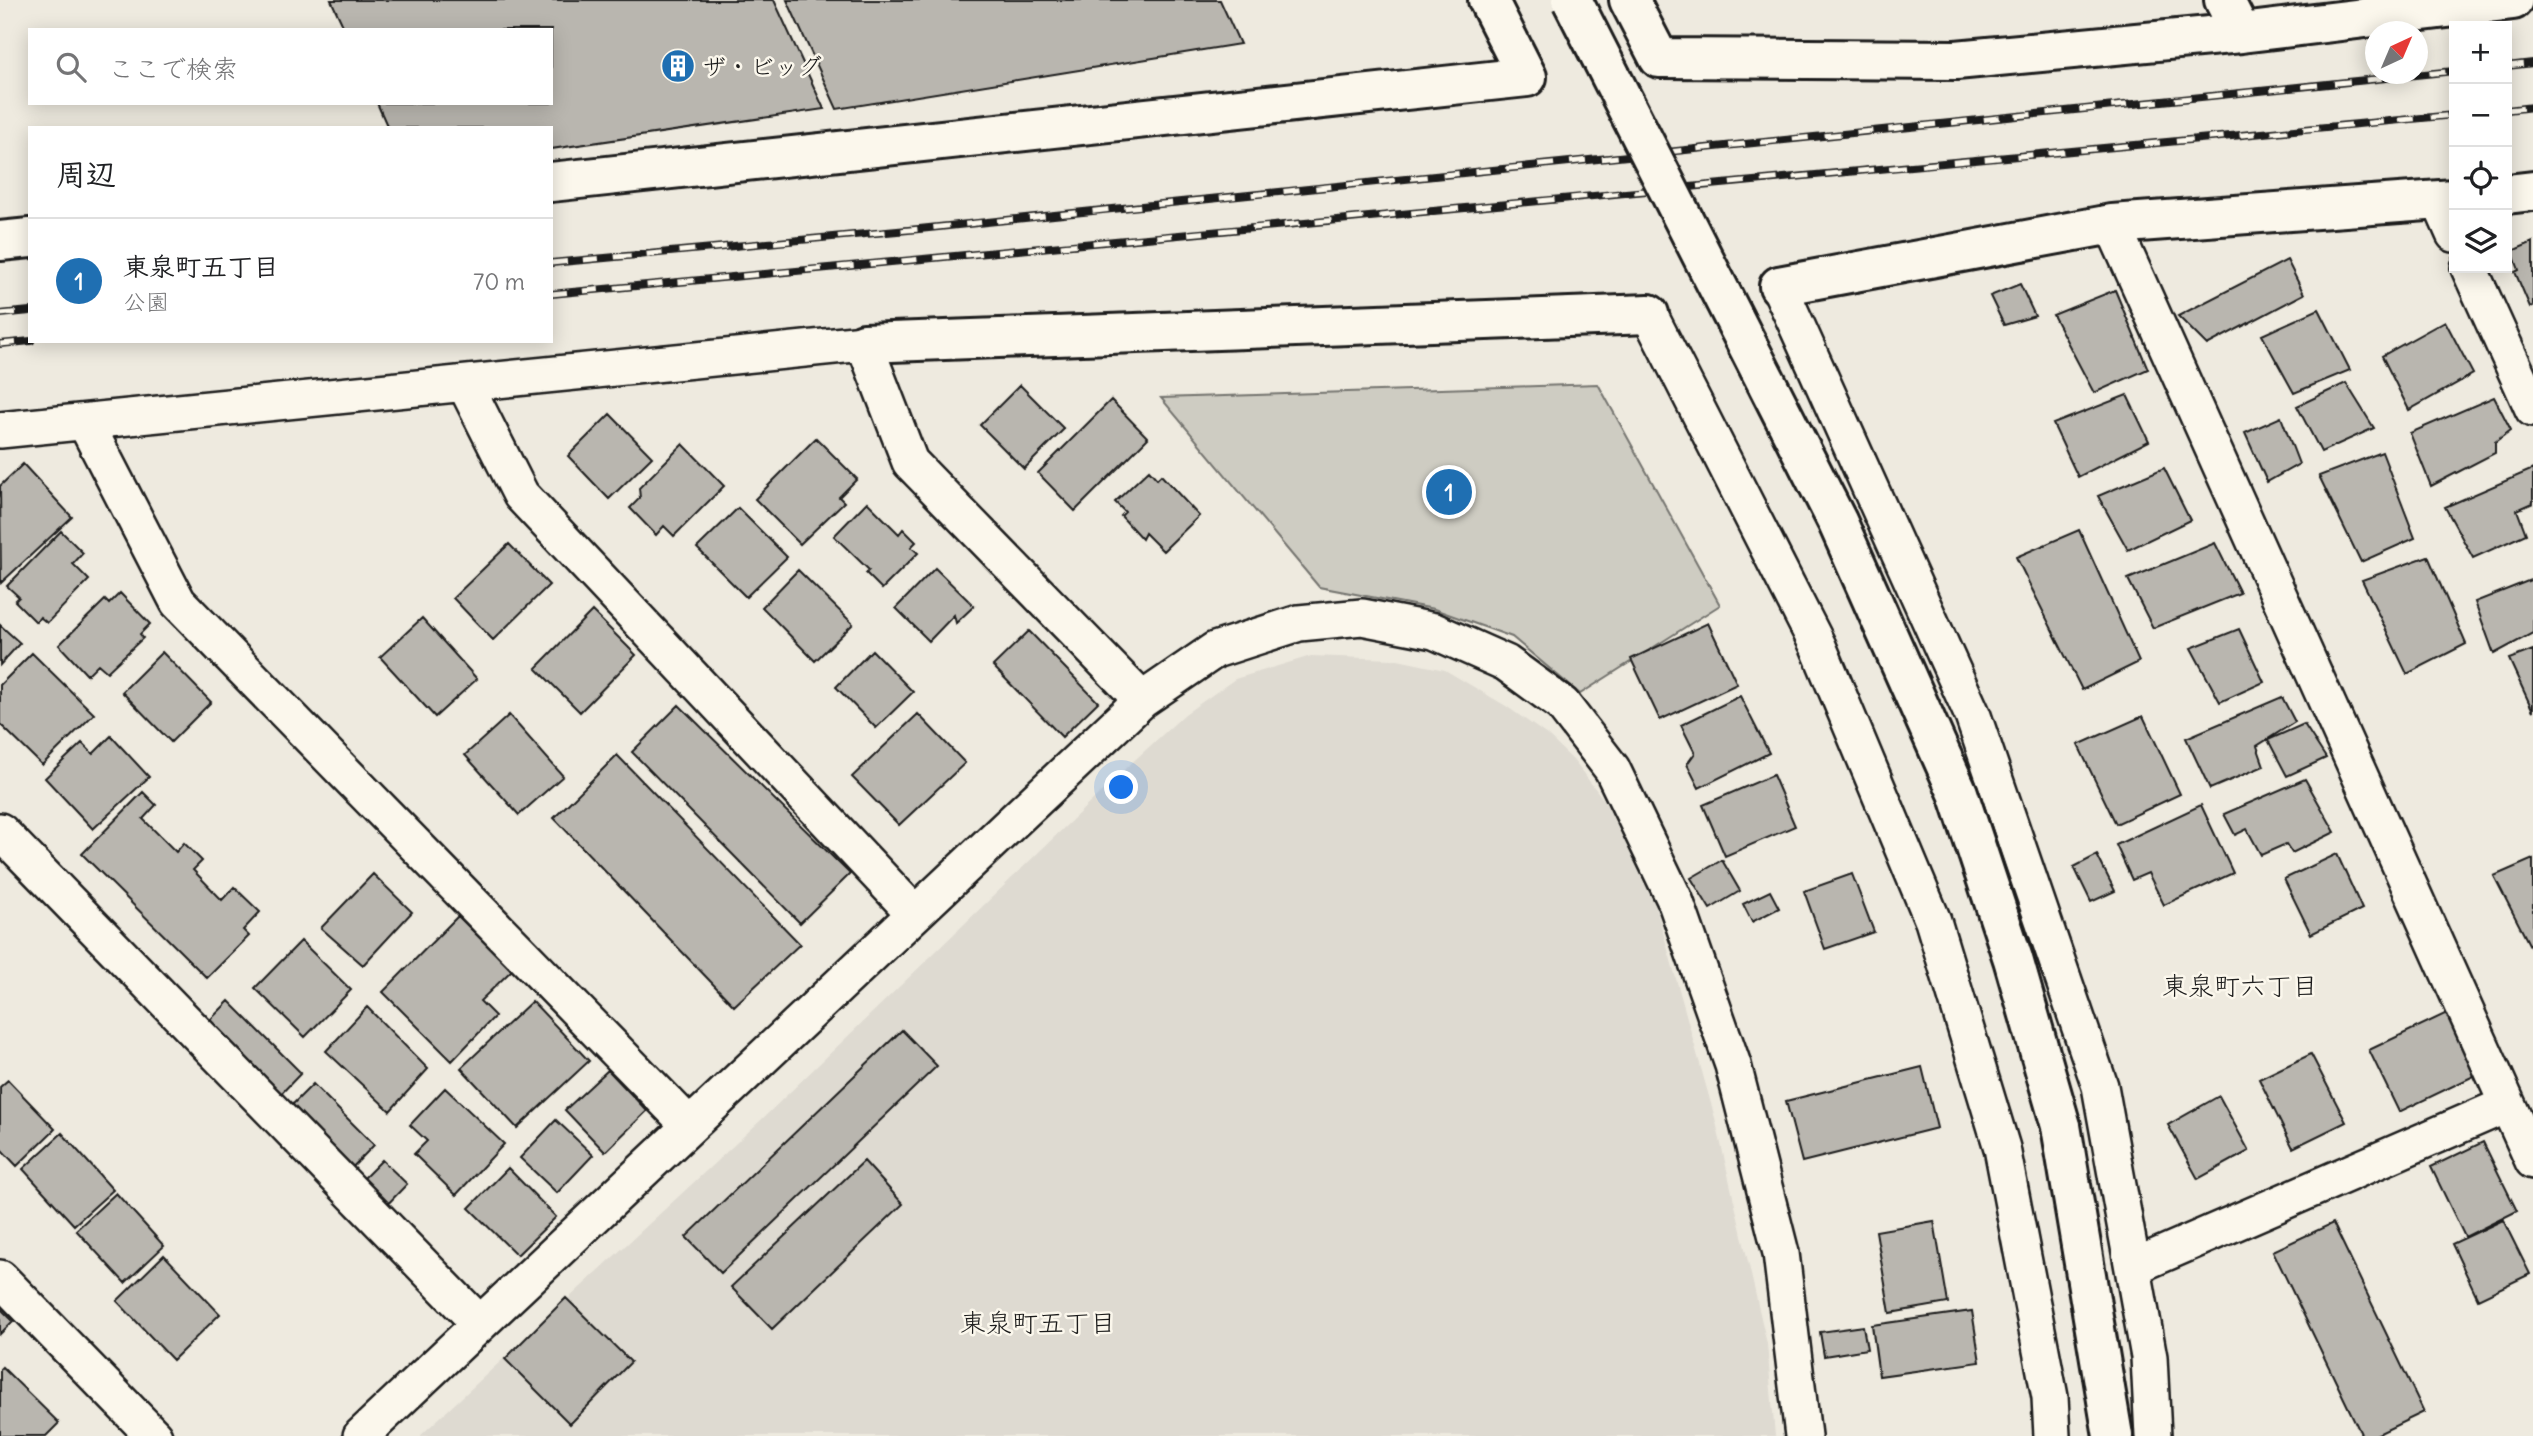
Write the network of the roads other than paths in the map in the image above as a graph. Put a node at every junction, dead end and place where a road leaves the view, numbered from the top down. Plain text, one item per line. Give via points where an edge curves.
1 (1488, 0) edge
2 (1572, 0) edge
3 (1629, 0) edge
4 (2513, 0) edge
5 (2232, 16) edge
6 (553, 182) edge
7 (2533, 191) edge
8 (2512, 193) edge
9 (2449, 211) edge
10 (2112, 223) junction
11 (28, 238) edge
12 (0, 241) edge
13 (2471, 273) edge
14 (1779, 286) joint
15 (1649, 314) joint
16 (864, 343) junction
17 (466, 384) junction
18 (2533, 410) edge
19 (85, 422) junction
20 (0, 430) edge
21 (1142, 699) junction
22 (0, 831) edge
23 (915, 914) junction
24 (2506, 1105) junction
25 (690, 1126) junction
26 (2533, 1161) edge
27 (2133, 1267) junction
28 (0, 1278) edge
29 (480, 1324) junction
30 (153, 1436) edge
31 (361, 1436) edge
32 (1803, 1436) edge
33 (2052, 1436) edge
34 (2113, 1436) edge
35 (2152, 1436) edge

1 - 6 street via 1527,77
2 - 34 street, bridge via 1837,521 1958,793 2061,1126
3 - 5 street via 1659,58 1956,60
4 - 5 street
7 - 8 street
9 - 10 street
10 - 14 street
10 - 24 street
11 - 12 street
13 - 18 street
14 - 27 street via 1973,716 2101,1086
15 - 16 street
15 - 33 street via 1818,646 1933,921 2001,1148 2050,1397
16 - 17 street
16 - 21 street via 910,462
17 - 19 street
17 - 23 street via 521,495
19 - 20 street
19 - 25 street via 178,602
21 - 23 street
21 - 32 street via 1215,650 1299,623 1362,617 1434,631 1506,663 1562,704 1612,769 1675,900 1733,1065 1781,1253
22 - 29 street
23 - 25 street
24 - 26 street
24 - 27 street
25 - 29 street
27 - 35 street via 2149,1357
28 - 30 street
29 - 31 street

